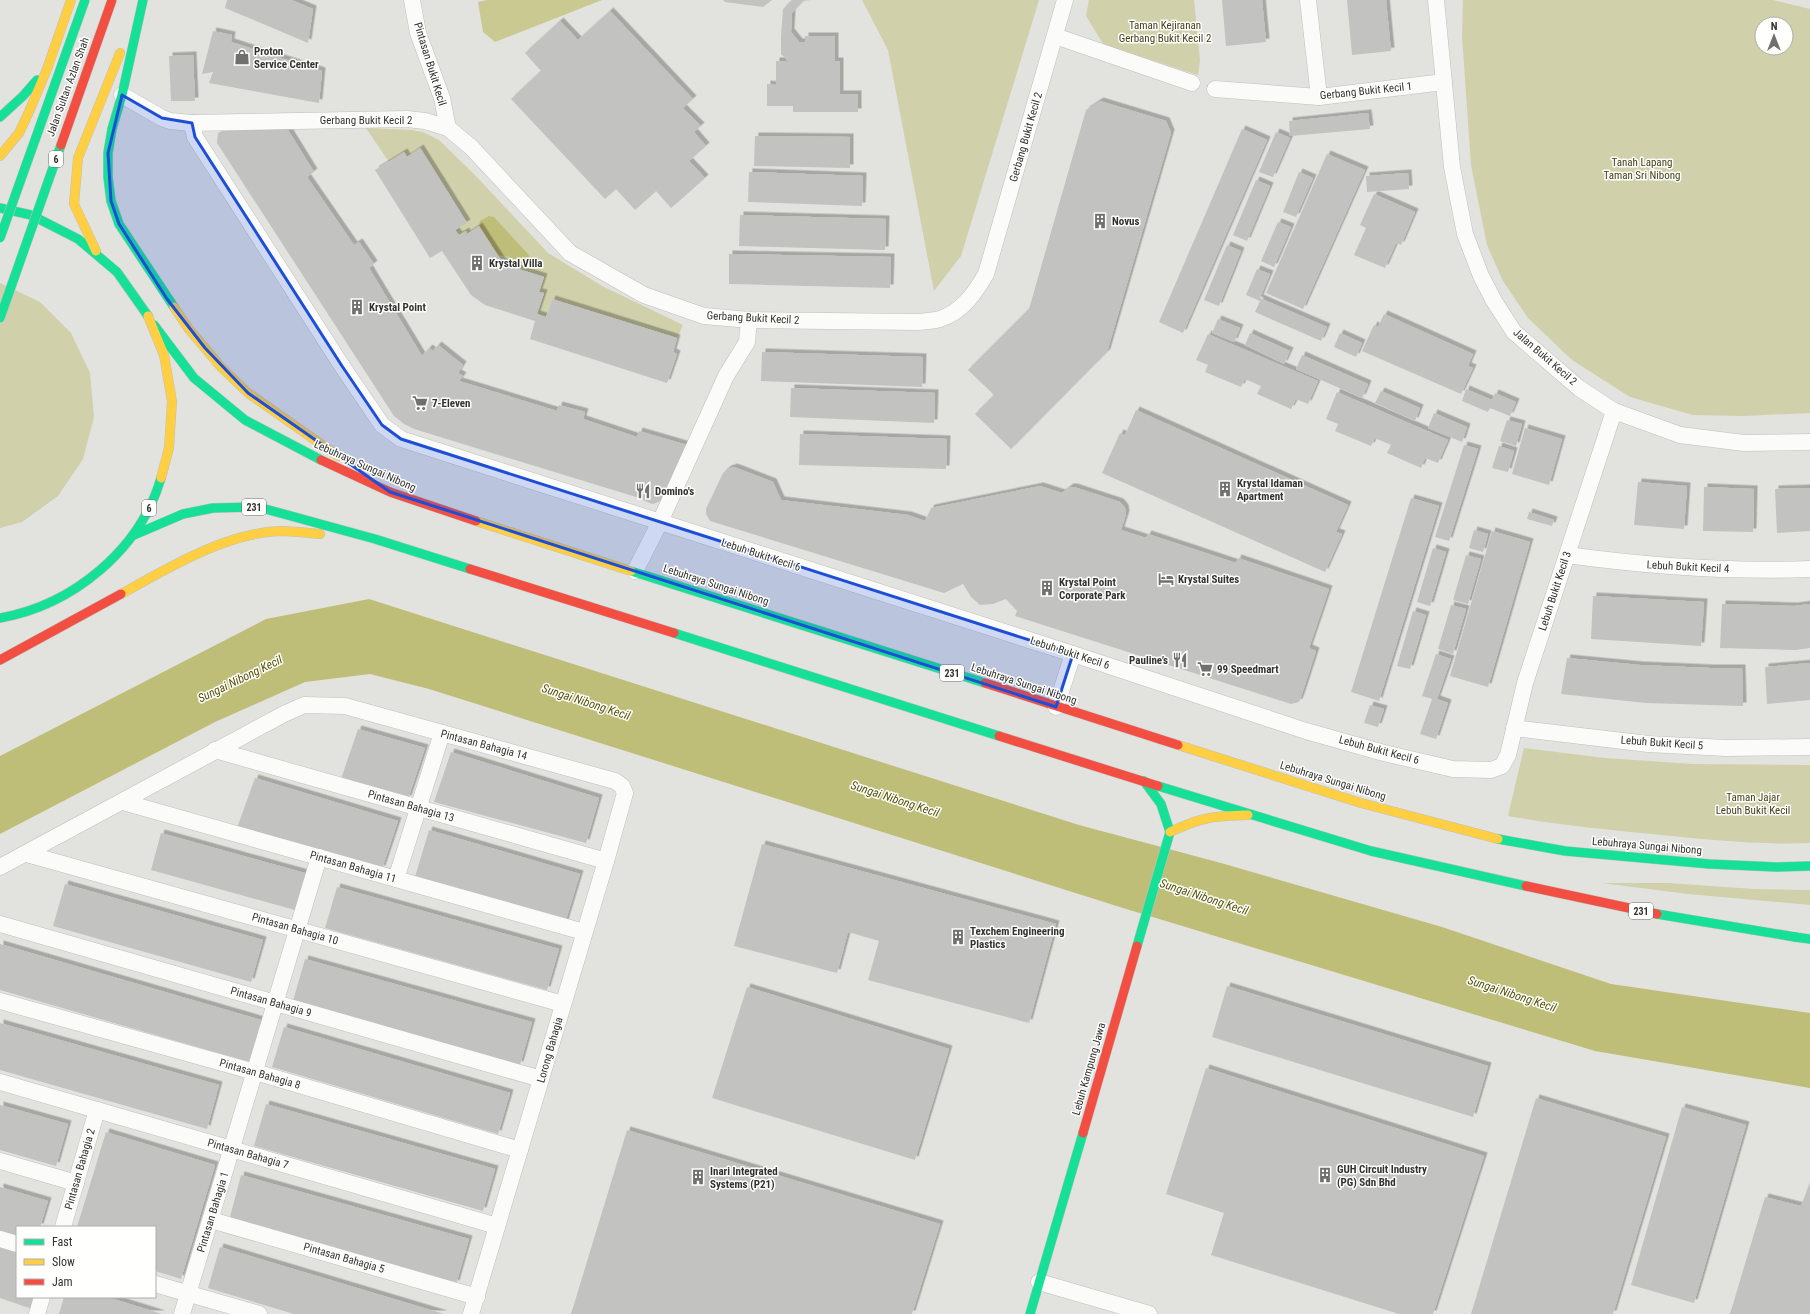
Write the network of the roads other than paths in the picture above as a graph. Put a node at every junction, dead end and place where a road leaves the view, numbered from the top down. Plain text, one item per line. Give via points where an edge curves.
1 (71, 0) edge
2 (85, 0) edge
3 (112, 0) edge
4 (142, 0) edge
5 (412, 0) edge
6 (1065, 0) edge
7 (1308, 0) edge
8 (1436, 0) edge
9 (1055, 36) junction
10 (47, 69) junction
11 (1444, 82) junction
12 (1192, 83) dead end
13 (1215, 89) dead end
14 (122, 95) junction
15 (1318, 97) junction
16 (0, 117) edge
17 (192, 122) junction
18 (448, 128) junction
19 (0, 156) edge
20 (0, 208) edge
21 (0, 238) edge
22 (96, 251) junction
23 (0, 318) edge
24 (749, 320) junction
25 (154, 325) junction
26 (1614, 411) junction
27 (1810, 442) edge
28 (390, 492) junction
29 (653, 519) junction
30 (134, 535) junction
31 (375, 539) junction
32 (1567, 556) junction
33 (1810, 569) edge
34 (635, 571) junction
35 (1, 619) edge
36 (1073, 654) junction
37 (0, 660) edge
38 (1056, 707) junction
39 (1514, 728) junction
40 (442, 733) junction
41 (1810, 747) edge
42 (215, 750) junction
43 (1497, 769) joint
44 (1144, 781) junction
45 (622, 786) joint
46 (123, 802) junction
47 (419, 808) junction
48 (1252, 815) junction
49 (1170, 832) junction
50 (27, 854) junction
51 (319, 857) junction
52 (606, 861) junction
53 (1810, 866) edge
54 (0, 867) edge
55 (396, 879) junction
56 (0, 924) edge
57 (298, 930) junction
58 (584, 932) junction
59 (1810, 936) edge
60 (1795, 937) junction
61 (1810, 939) edge
62 (0, 1001) edge
63 (275, 1003) junction
64 (563, 1004) junction
65 (255, 1072) junction
66 (541, 1079) junction
67 (0, 1082) edge
68 (97, 1110) junction
69 (232, 1150) junction
70 (520, 1150) junction
71 (0, 1161) edge
72 (76, 1183) junction
73 (211, 1220) junction
74 (62, 1226) edge
75 (497, 1226) junction
76 (0, 1239) edge
77 (16, 1244) edge
78 (1039, 1282) junction
79 (156, 1284) edge
80 (188, 1294) junction
81 (476, 1296) junction
82 (42, 1298) edge
83 (37, 1314) edge
84 (182, 1314) edge
85 (259, 1314) edge
86 (471, 1314) edge
87 (1030, 1314) edge
88 (1149, 1314) edge

1 - 10 main road
2 - 21 main road, Jalan Sultan Azlan Shah, bridge
3 - 23 main road, Jalan Sultan Azlan Shah / 6, bridge
4 - 14 main road
4 - 22 main road, 6 via 78,158 74,204
5 - 18 street, Pintasan Bukit Kecil via 418,33 442,98
6 - 9 street, Gerbang Bukit Kecil 2
7 - 15 street
8 - 11 street, Jalan Bukit Kecil 2
9 - 12 street
9 - 24 street, Gerbang Bukit Kecil 2 via 986,274 974,295 953,313 939,320
10 - 16 main road
10 - 19 main road via 19,133
11 - 15 street, Gerbang Bukit Kecil 1
11 - 26 street, Jalan Bukit Kecil 2 via 1452,167 1465,234 1481,276 1514,332 1579,388
13 - 15 street, Gerbang Bukit Kecil 1
14 - 17 street, Gerbang Bukit Kecil 2 via 162,118
14 - 28 main road via 108,153 111,200 119,224 167,299 205,348 248,393
17 - 18 street, Gerbang Bukit Kecil 2 via 407,119
17 - 29 street, Lebuh Bukit Kecil 6 via 195,137 382,425 401,439
18 - 24 street, Gerbang Bukit Kecil 2 via 471,147 570,253 644,295 704,316
20 - 22 main road, 6 via 56,226
22 - 25 main road, 6 via 129,285
24 - 29 street via 747,342 733,362 712,408
25 - 28 main road, Lebuhraya Sungai Nibong / 231 via 194,378 245,420 301,451
25 - 30 main road, 6 via 168,367 172,396 169,455 155,497
26 - 27 street, Jalan Bukit Kecil 2 via 1680,435 1744,443
26 - 32 street, Lebuh Bukit Kecil 3
28 - 34 main road, Lebuhraya Sungai Nibong / 231
29 - 34 street
29 - 36 street, Lebuh Bukit Kecil 6
30 - 31 main road, 231 via 183,514 213,508 258,507
30 - 35 main road, 6 via 97,574 53,602
31 - 37 main road via 280,531 250,535 223,543 168,568
31 - 44 main road, 231
32 - 33 street, Lebuh Bukit Kecil 4 via 1622,563 1714,569
32 - 39 street, Lebuh Bukit Kecil 3 via 1525,683
34 - 38 main road, Lebuhraya Sungai Nibong / 231
36 - 38 street
36 - 43 street, Lebuh Bukit Kecil 6 via 1306,731 1384,753 1453,769
38 - 53 main road, Lebuhraya Sungai Nibong / 231 via 1361,803 1494,838 1565,851 1776,867
39 - 41 street, Lebuh Bukit Kecil 5 via 1656,744 1726,748
39 - 43 street, Lebuh Bukit Kecil 3 via 1508,754 1502,766
40 - 42 street, Pintasan Bahagia 14 via 345,706 304,705
40 - 45 street, Pintasan Bahagia 14 via 615,781
40 - 47 street
42 - 46 street, Pintasan Bahagia 14
42 - 47 street, Pintasan Bahagia 13
44 - 48 main road, 231
44 - 49 main road, Lebuh Kampung Jawa via 1158,798 1167,815
45 - 52 street, Lorong Bahagia via 625,793
46 - 50 street, Pintasan Bahagia 14
46 - 51 street, Pintasan Bahagia 11
47 - 52 street, Pintasan Bahagia 13
47 - 55 street
48 - 49 main road via 1214,816 1193,821
48 - 60 main road, 231 via 1371,851 1452,870 1678,919
49 - 78 main road, Lebuh Kampung Jawa
50 - 54 street, Pintasan Bahagia 14
50 - 57 street, Pintasan Bahagia 10
51 - 55 street, Pintasan Bahagia 11
51 - 57 street, Pintasan Bahagia 1
52 - 58 street, Lorong Bahagia
55 - 58 street, Pintasan Bahagia 11
56 - 63 street, Pintasan Bahagia 9
57 - 63 street, Pintasan Bahagia 1
57 - 64 street, Pintasan Bahagia 10
58 - 64 street, Lorong Bahagia
59 - 60 main road
60 - 61 main road
62 - 65 street, Pintasan Bahagia 8
63 - 65 street, Pintasan Bahagia 1
63 - 66 street, Pintasan Bahagia 9
64 - 66 street, Lorong Bahagia
65 - 69 street, Pintasan Bahagia 1
65 - 70 street, Pintasan Bahagia 8
66 - 70 street, Lorong Bahagia
67 - 68 street, Pintasan Bahagia 7
68 - 69 street, Pintasan Bahagia 7
68 - 72 street, Pintasan Bahagia 2
69 - 73 street, Pintasan Bahagia 1
69 - 75 street, Pintasan Bahagia 7
70 - 75 street, Lorong Bahagia
71 - 72 street
72 - 74 street, Pintasan Bahagia 2
73 - 80 street, Pintasan Bahagia 1
73 - 81 street, Pintasan Bahagia 5
75 - 81 street, Lorong Bahagia
76 - 77 street
78 - 87 main road, Lebuh Kampung Jawa
78 - 88 street
79 - 80 street
80 - 84 street, Pintasan Bahagia 1
80 - 85 street
81 - 86 street, Lorong Bahagia
82 - 83 street

